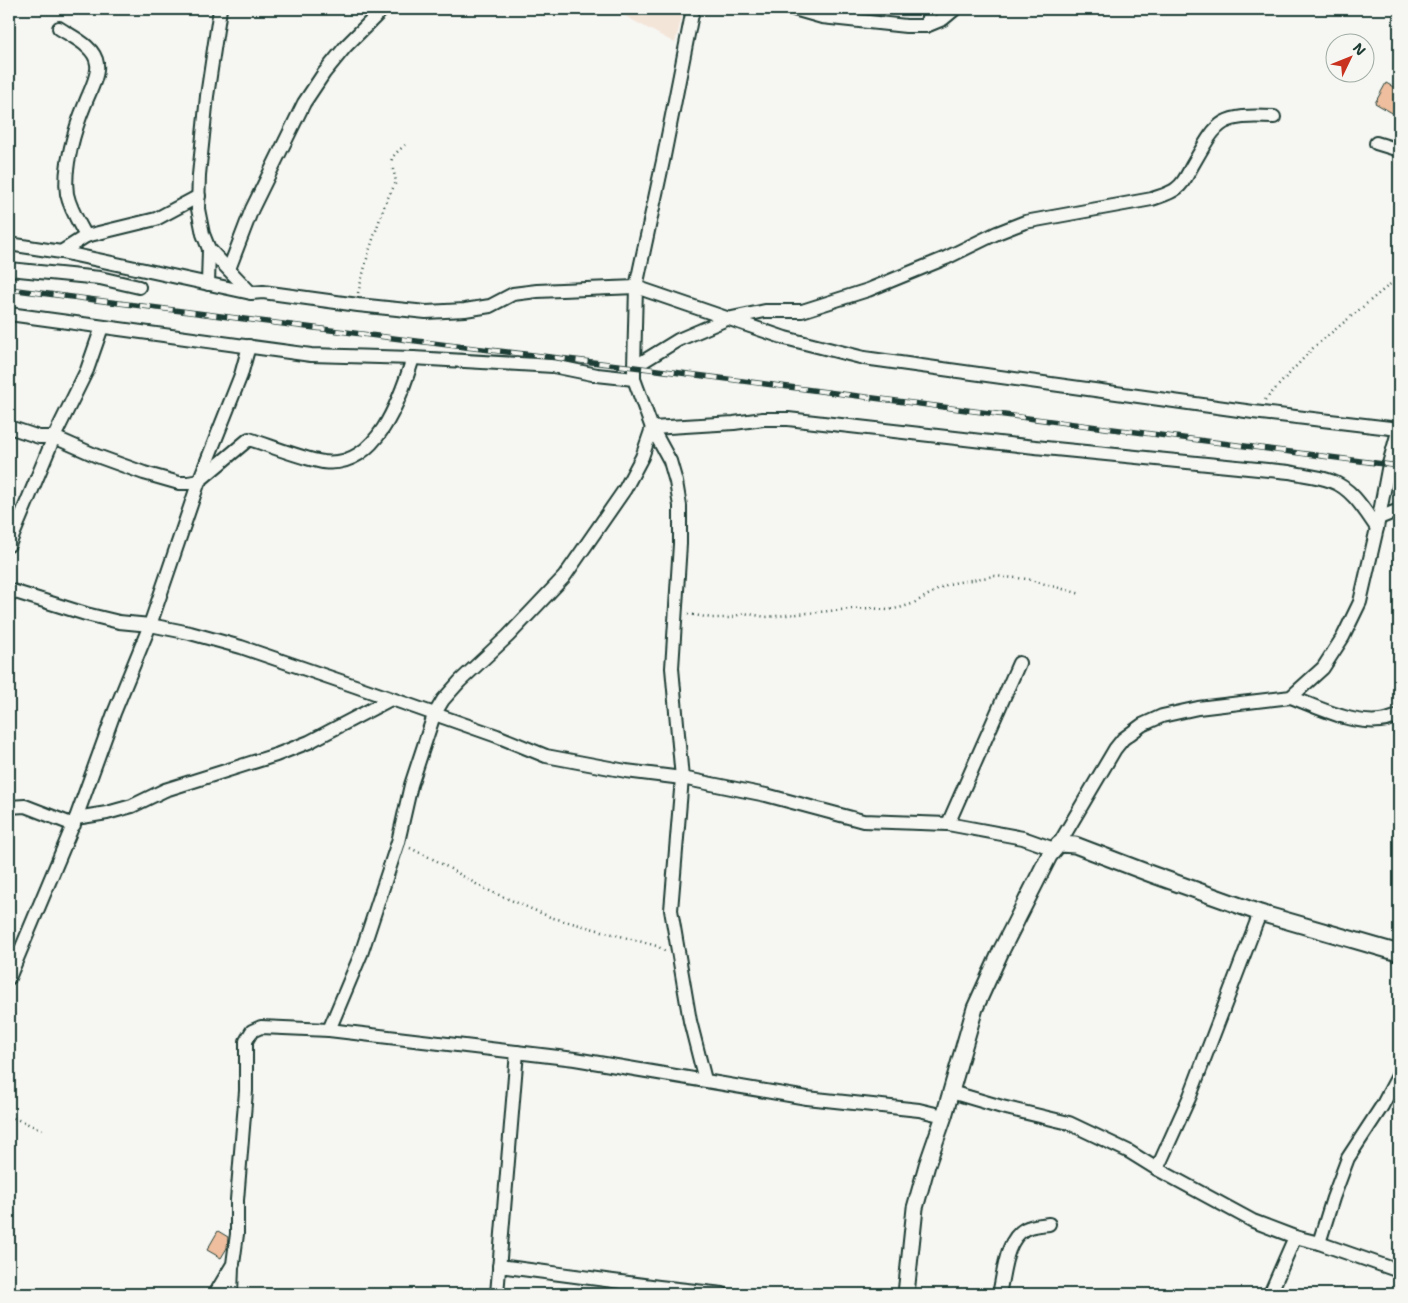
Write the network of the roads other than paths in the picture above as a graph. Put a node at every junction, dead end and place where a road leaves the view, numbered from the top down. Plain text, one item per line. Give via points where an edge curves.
1 (220, 9) edge
2 (383, 9) edge
3 (692, 9) edge
4 (794, 9) edge
5 (930, 9) edge
6 (955, 9) edge
7 (926, 26) junction
8 (59, 28) dead end
9 (1274, 117) dead end
10 (1376, 143) dead end
11 (1399, 150) edge
12 (199, 196) junction
13 (86, 236) junction
14 (9, 244) edge
15 (209, 249) junction
16 (61, 252) junction
17 (9, 269) edge
18 (228, 270) junction
19 (208, 284) junction
20 (139, 287) dead end
21 (636, 287) junction
22 (251, 292) junction
23 (9, 314) edge
24 (728, 319) junction
25 (102, 327) junction
26 (249, 346) junction
27 (413, 358) junction
28 (634, 373) junction
29 (9, 428) edge
30 (652, 428) junction
31 (1399, 428) edge
32 (54, 436) junction
33 (199, 481) junction
34 (1399, 510) edge
35 (1378, 523) junction
36 (9, 546) edge
37 (9, 590) edge
38 (150, 625) junction
39 (1020, 663) dead end
40 (1291, 697) junction
41 (391, 699) junction
42 (434, 715) junction
43 (1399, 715) edge
44 (682, 778) junction
45 (9, 807) edge
46 (75, 821) junction
47 (948, 824) junction
48 (1056, 846) junction
49 (1260, 913) junction
50 (1399, 953) edge
51 (9, 978) edge
52 (329, 1030) junction
53 (517, 1052) junction
54 (1399, 1074) edge
55 (705, 1080) junction
56 (951, 1092) junction
57 (944, 1116) junction
58 (1157, 1169) junction
59 (1049, 1224) dead end
60 (1295, 1237) junction
61 (1319, 1242) junction
62 (233, 1264) junction
63 (499, 1266) junction
64 (1399, 1271) edge
65 (214, 1294) edge
66 (231, 1294) edge
67 (496, 1294) edge
68 (723, 1294) edge
69 (906, 1294) edge
70 (999, 1294) edge
71 (1270, 1294) edge

1 - 12 street via 207,96
2 - 18 street via 352,39 304,103 252,209
3 - 21 street via 664,161
4 - 7 street via 822,17
5 - 7 street
6 - 7 street via 943,19
8 - 13 street via 85,45 98,64 68,168 67,194
9 - 24 street via 1245,116 1220,124 1183,182 1171,192 1152,199 1025,222 868,290 802,311 765,311
10 - 11 street
12 - 13 street via 156,219
12 - 15 street via 198,209
13 - 16 street
14 - 16 street
15 - 18 street
15 - 19 street
16 - 19 street
17 - 20 street via 100,278
18 - 22 street
19 - 22 street
21 - 22 street via 537,291 513,294 490,306 426,312
21 - 24 street
21 - 28 street
23 - 25 street
24 - 28 street via 678,340
24 - 31 street via 785,338 864,358 1254,412
25 - 26 street
25 - 32 street via 87,370
26 - 27 street via 311,356
26 - 33 street via 241,375
27 - 28 street via 554,366 597,375
27 - 33 street via 404,388 379,435 356,456 344,461 323,462 249,439
28 - 30 street
29 - 32 street via 39,436
30 - 35 street via 788,419 1289,472 1331,481 1343,487
30 - 42 street via 642,457 625,489 564,577 460,681
30 - 44 street via 670,461 680,506 672,668
31 - 35 street
32 - 33 street via 97,456 162,479 179,483
32 - 36 street
33 - 38 street
34 - 35 street
35 - 40 street via 1360,602 1343,638 1323,668
37 - 38 street via 86,614
38 - 41 street via 241,647
38 - 46 street
39 - 47 street
40 - 43 street via 1334,715 1376,723
40 - 48 street via 1198,708 1142,724 1115,750
41 - 42 street
41 - 46 street via 309,742 276,755 165,790 132,806
42 - 44 street via 546,756
42 - 52 street via 411,785 398,842 361,954
44 - 47 street via 863,821
44 - 55 street via 672,910 690,1021
45 - 46 street via 25,806
46 - 51 street
47 - 48 street
48 - 49 street via 1075,845
48 - 56 street via 975,1008
49 - 50 street
49 - 58 street via 1190,1096
52 - 53 street
52 - 62 street via 261,1027 252,1031 246,1041 246,1091
53 - 55 street via 575,1058
53 - 63 street
54 - 61 street via 1348,1158
55 - 57 street via 807,1098 919,1110
56 - 57 street
56 - 58 street via 1068,1123 1128,1151
57 - 69 street via 915,1208
58 - 60 street via 1253,1221
59 - 70 street via 1027,1228 1014,1239
60 - 61 street
60 - 71 street
61 - 64 street
62 - 65 street
62 - 66 street
63 - 67 street
63 - 68 street

